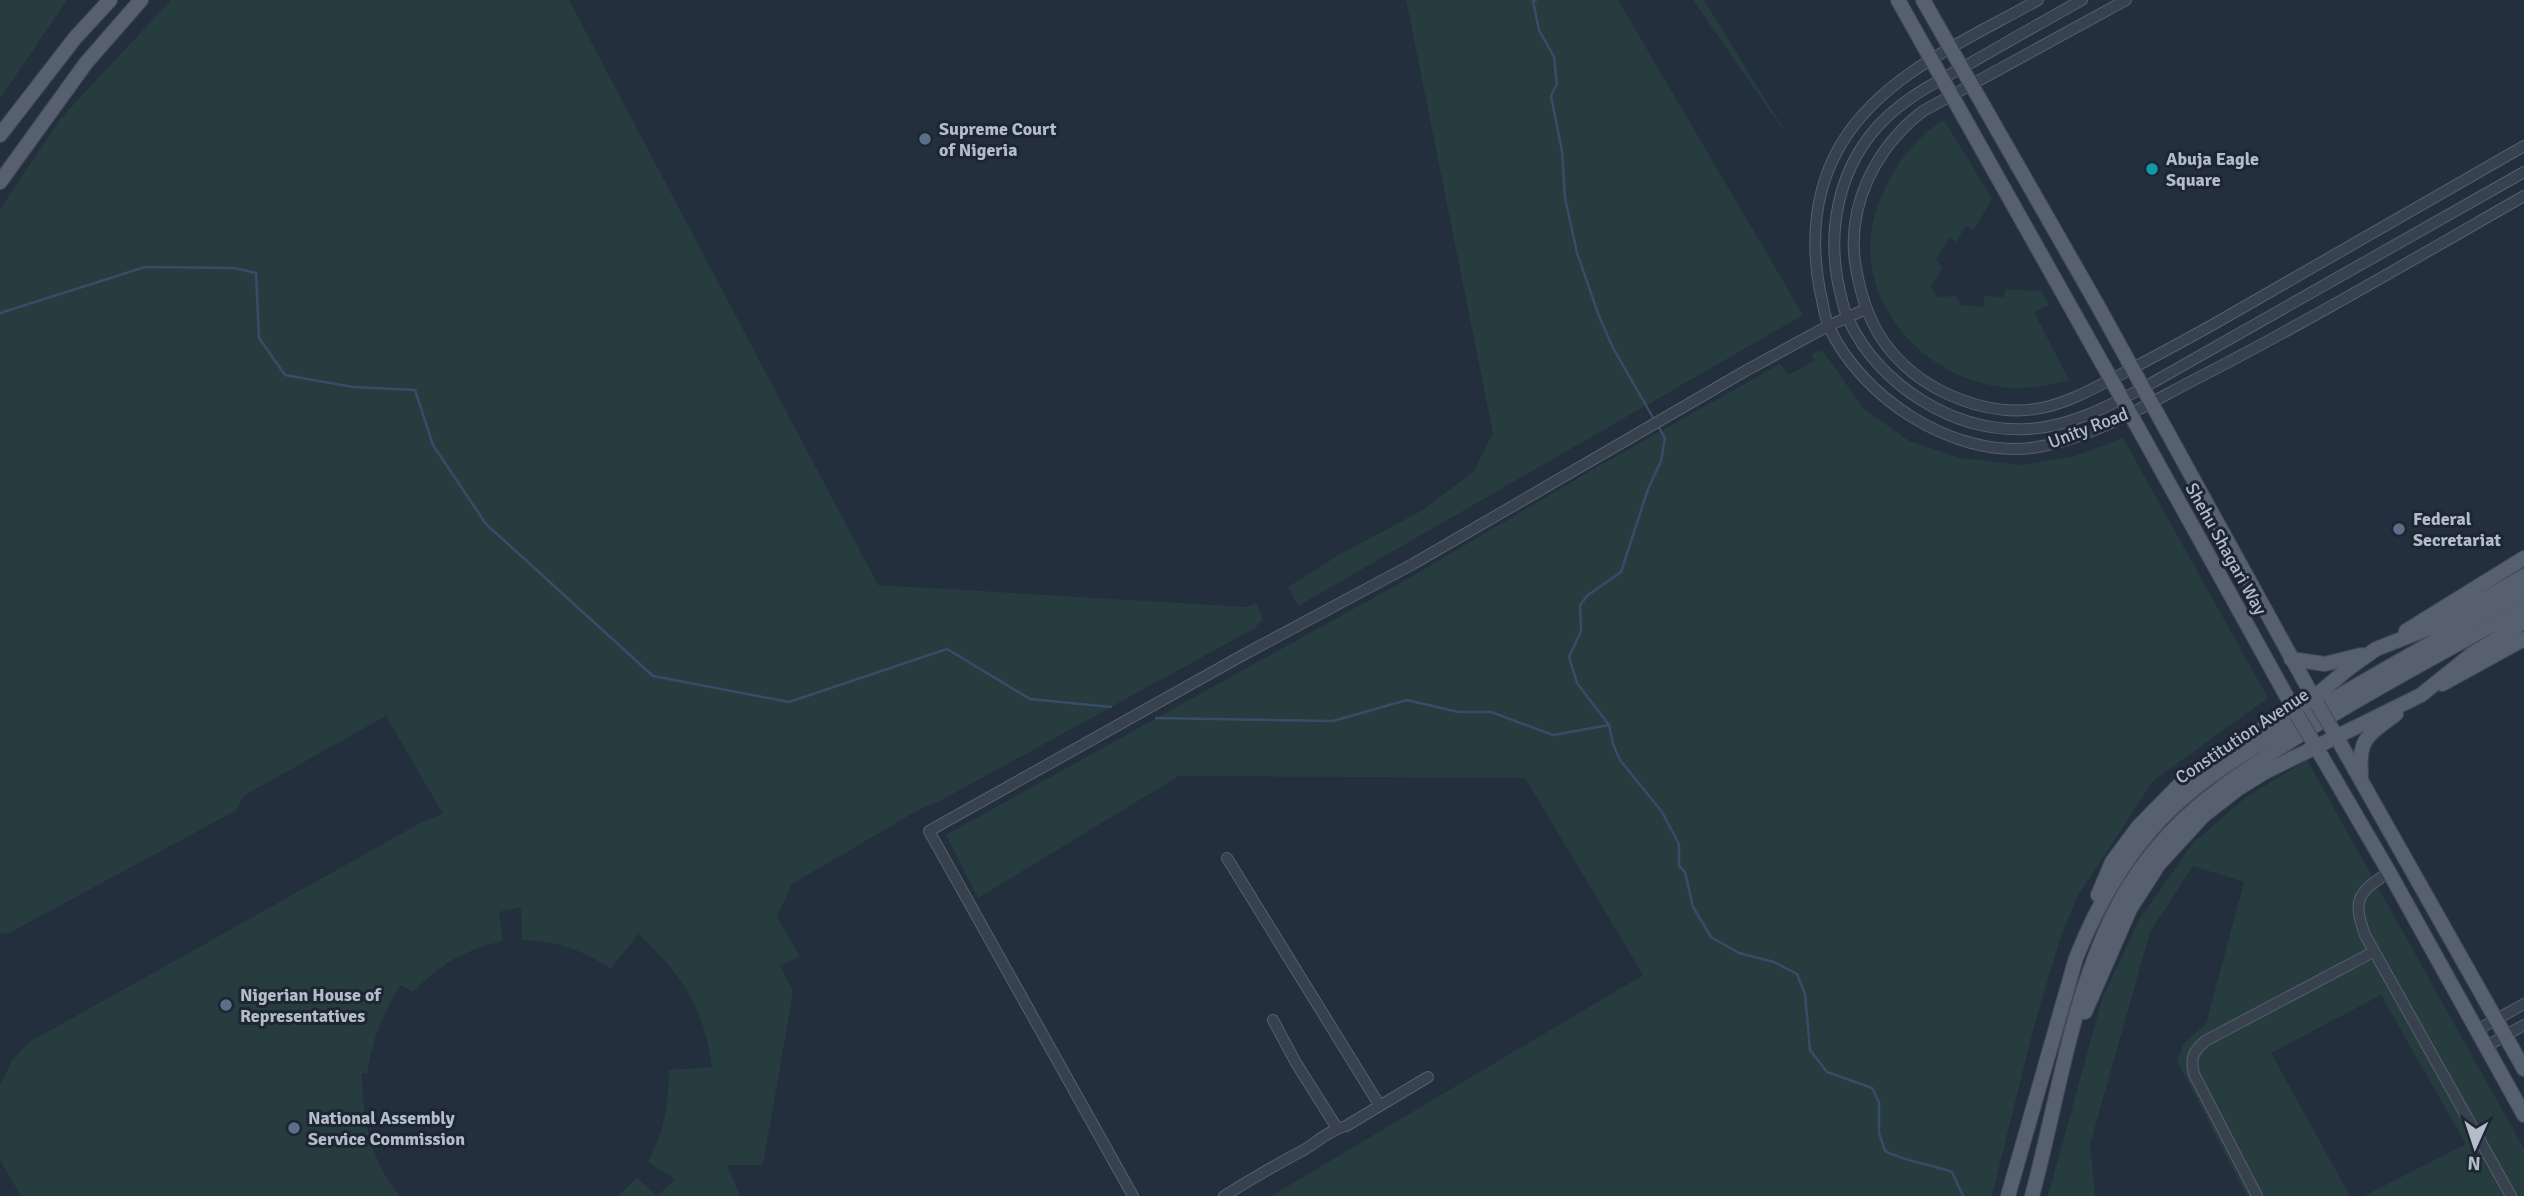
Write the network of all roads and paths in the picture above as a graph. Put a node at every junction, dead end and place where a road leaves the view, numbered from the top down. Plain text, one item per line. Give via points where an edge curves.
1 (110, 0) edge
2 (142, 0) edge
3 (1898, 0) edge
4 (1923, 0) edge
5 (2038, 0) edge
6 (2082, 0) edge
7 (2126, 0) edge
8 (1952, 49) junction
9 (1932, 60) junction
10 (1962, 67) junction
11 (1942, 78) junction
12 (1971, 84) junction
13 (1952, 94) junction
14 (1, 134) edge
15 (2524, 146) edge
16 (2524, 172) edge
17 (0, 182) edge
18 (2524, 196) edge
19 (1866, 309) junction
20 (1847, 318) junction
21 (1828, 326) junction
22 (2132, 369) junction
23 (2112, 379) junction
24 (2143, 388) junction
25 (2151, 402) junction
26 (2125, 406) junction
27 (2524, 558) edge
28 (2524, 576) edge
29 (2524, 591) edge
30 (2524, 607) edge
31 (2524, 622) edge
32 (2524, 639) edge
33 (2376, 649) junction
34 (2291, 659) junction
35 (2421, 695) junction
36 (2315, 701) junction
37 (2295, 712) junction
38 (2334, 732) junction
39 (2314, 743) junction
40 (2361, 780) junction
41 (1227, 858) dead end
42 (2389, 872) junction
43 (2090, 923) junction
44 (2373, 951) junction
45 (2524, 1004) edge
46 (2497, 1019) junction
47 (1273, 1020) dead end
48 (2524, 1025) edge
49 (2477, 1030) junction
50 (2073, 1034) junction
51 (2505, 1035) junction
52 (2486, 1047) junction
53 (2524, 1069) edge
54 (1428, 1077) dead end
55 (1380, 1106) junction
56 (2524, 1115) edge
57 (1337, 1128) junction
58 (1133, 1196) edge
59 (1224, 1196) edge
60 (2008, 1196) edge
61 (2032, 1196) edge
62 (2257, 1196) edge
63 (2511, 1196) edge

1 - 14 main road
2 - 17 main road via 94,54
3 - 9 main road, Shehu Shagari Way
4 - 8 main road, Shehu Shagari Way
5 - 8 street, Unity Road
6 - 10 street, Unity Road
7 - 12 street, Unity Road
8 - 9 street, Unity Road
8 - 10 main road, Shehu Shagari Way
9 - 11 main road, Shehu Shagari Way
9 - 21 street, Unity Road via 1871,104 1834,157 1819,200 1814,241
10 - 11 street, Unity Road
10 - 12 main road, Shehu Shagari Way
11 - 13 main road, Shehu Shagari Way
11 - 20 street, Unity Road via 1885,118 1857,155 1840,195 1833,244
12 - 13 street, Unity Road
12 - 22 main road, Shehu Shagari Way
13 - 19 street, Unity Road via 1923,111 1890,141 1862,194 1853,254
13 - 23 main road, Shehu Shagari Way
15 - 22 street, Unity Road
16 - 24 street, Unity Road
18 - 25 street, Unity Road via 2323,312
19 - 20 street
19 - 23 street, Unity Road via 1890,350 1907,367 1956,398 1985,407 2044,408
20 - 21 street
20 - 26 street, Unity Road via 1873,359 1895,381 1961,419 2029,429
21 - 26 street, Unity Road via 1859,372 1882,395 1932,430 1979,445 2029,448 2055,444
21 - 58 street via 1401,570 929,831
22 - 23 street, Unity Road
22 - 24 main road, Shehu Shagari Way
23 - 26 main road, Shehu Shagari Way
24 - 25 main road, Shehu Shagari Way
24 - 26 street, Unity Road
25 - 26 street, Unity Road
25 - 34 main road, Shehu Shagari Way
26 - 37 main road, Shehu Shagari Way
27 - 33 main road
28 - 33 main road, Constitution Avenue via 2445,622
29 - 43 main road, Constitution Avenue via 2339,695 2201,783 2139,844
30 - 50 main road, Constitution Avenue via 2267,755 2180,821 2122,896 2091,970
31 - 35 main road via 2472,654
32 - 35 main road
33 - 34 main road via 2325,664
33 - 36 main road, Constitution Avenue
34 - 36 main road, Shehu Shagari Way
35 - 38 main road
35 - 40 main road via 2362,745
36 - 37 main road, Constitution Avenue
36 - 38 main road, Shehu Shagari Way, bridge
37 - 39 main road, Shehu Shagari Way, bridge
37 - 43 main road, Constitution Avenue via 2210,761 2138,827 2112,862
38 - 39 main road
38 - 40 main road, Shehu Shagari Way
39 - 42 main road, Shehu Shagari Way
39 - 50 main road via 2239,788 2203,816 2159,864 2130,909
40 - 46 main road, Shehu Shagari Way
41 - 55 street
42 - 44 street via 2360,895 2357,904
42 - 49 main road, Shehu Shagari Way
43 - 60 main road, Constitution Avenue
44 - 62 street via 2205,1041 2193,1052 2194,1074
44 - 63 street
45 - 46 street
46 - 49 street
46 - 51 main road, Shehu Shagari Way
47 - 57 street
48 - 51 street
49 - 52 main road, Shehu Shagari Way
50 - 61 main road, Constitution Avenue
51 - 52 street
51 - 53 main road, Shehu Shagari Way
52 - 56 main road, Shehu Shagari Way
54 - 55 street
55 - 57 street
57 - 59 street

